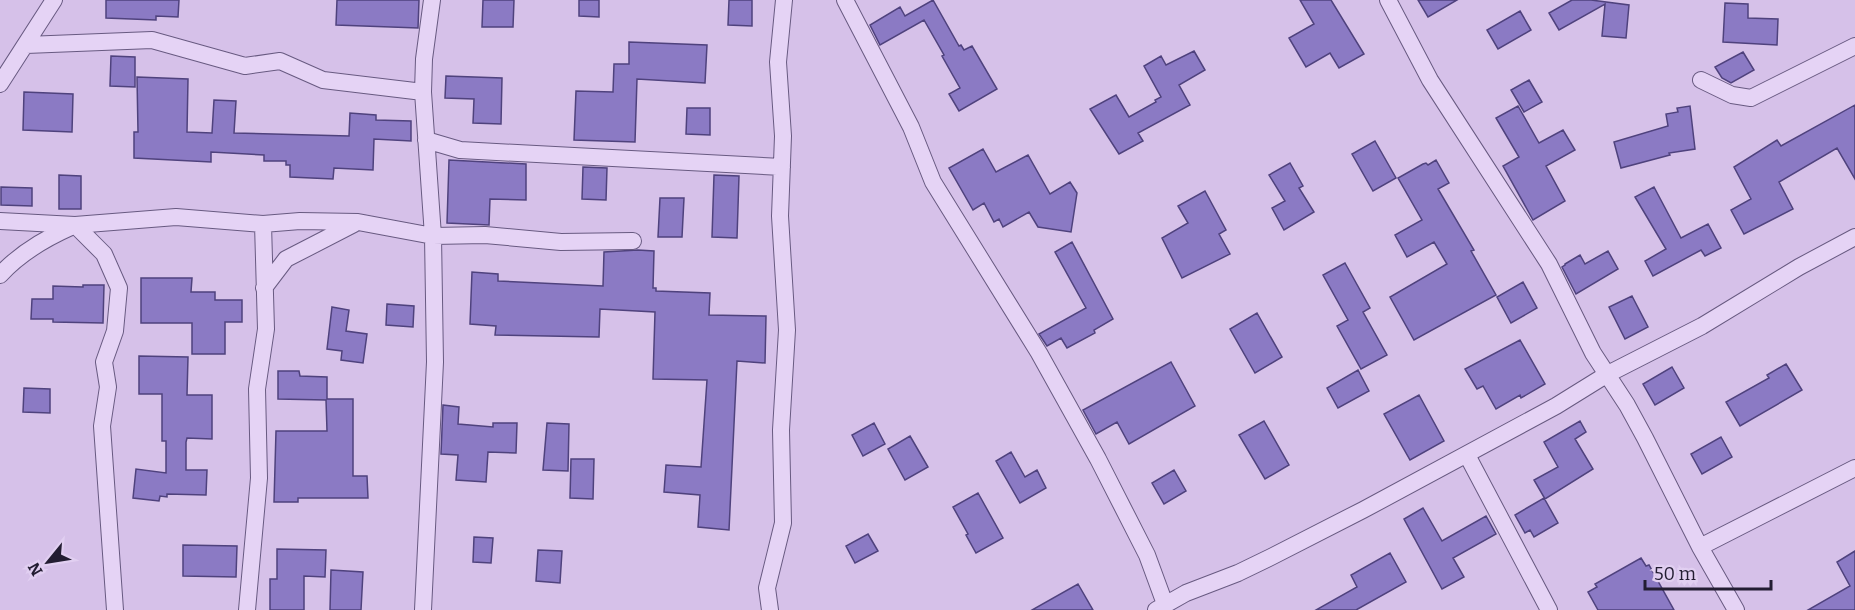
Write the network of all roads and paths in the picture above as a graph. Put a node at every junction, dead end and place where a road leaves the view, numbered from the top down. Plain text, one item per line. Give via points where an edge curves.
1 (54, 0) edge
2 (432, 0) edge
3 (784, 0) edge
4 (845, 0) edge
5 (1388, 0) edge
6 (26, 45) junction
7 (1855, 46) edge
8 (1701, 80) dead end
9 (0, 84) edge
10 (423, 92) junction
11 (426, 140) junction
12 (782, 167) junction
13 (0, 221) edge
14 (358, 222) junction
15 (263, 224) junction
16 (75, 225) junction
17 (433, 236) junction
18 (1855, 237) edge
19 (633, 241) dead end
20 (0, 275) edge
21 (264, 288) junction
22 (1606, 375) junction
23 (1467, 455) junction
24 (1855, 468) edge
25 (1700, 547) junction
26 (1161, 607) edge
27 (115, 610) edge
28 (247, 610) edge
29 (423, 610) edge
30 (770, 610) edge
31 (1549, 610) edge
32 (1736, 610) edge

1 - 6 street
2 - 10 street
3 - 12 street via 778,62
4 - 26 street via 911,127 933,182 1098,459 1147,555
5 - 22 street via 1430,80 1549,264
6 - 9 street
6 - 10 street via 152,40 245,66 280,61 323,80
7 - 8 street via 1751,98 1732,95
10 - 11 street
11 - 12 street via 472,151
11 - 17 street
12 - 30 street via 780,216 787,330 781,430 783,523 767,588
13 - 16 street
14 - 15 street via 300,220
14 - 17 street
14 - 21 street via 286,260
15 - 16 street via 176,217
15 - 21 street
16 - 20 street via 43,239
16 - 27 street via 104,254 118,288 115,331 104,362 108,387 102,426
17 - 19 street
17 - 29 street via 435,362
18 - 22 street via 1702,326
21 - 28 street via 266,328 257,389 259,478
22 - 23 street
22 - 25 street via 1627,405
23 - 26 street via 1271,557
23 - 31 street
24 - 25 street
25 - 32 street

